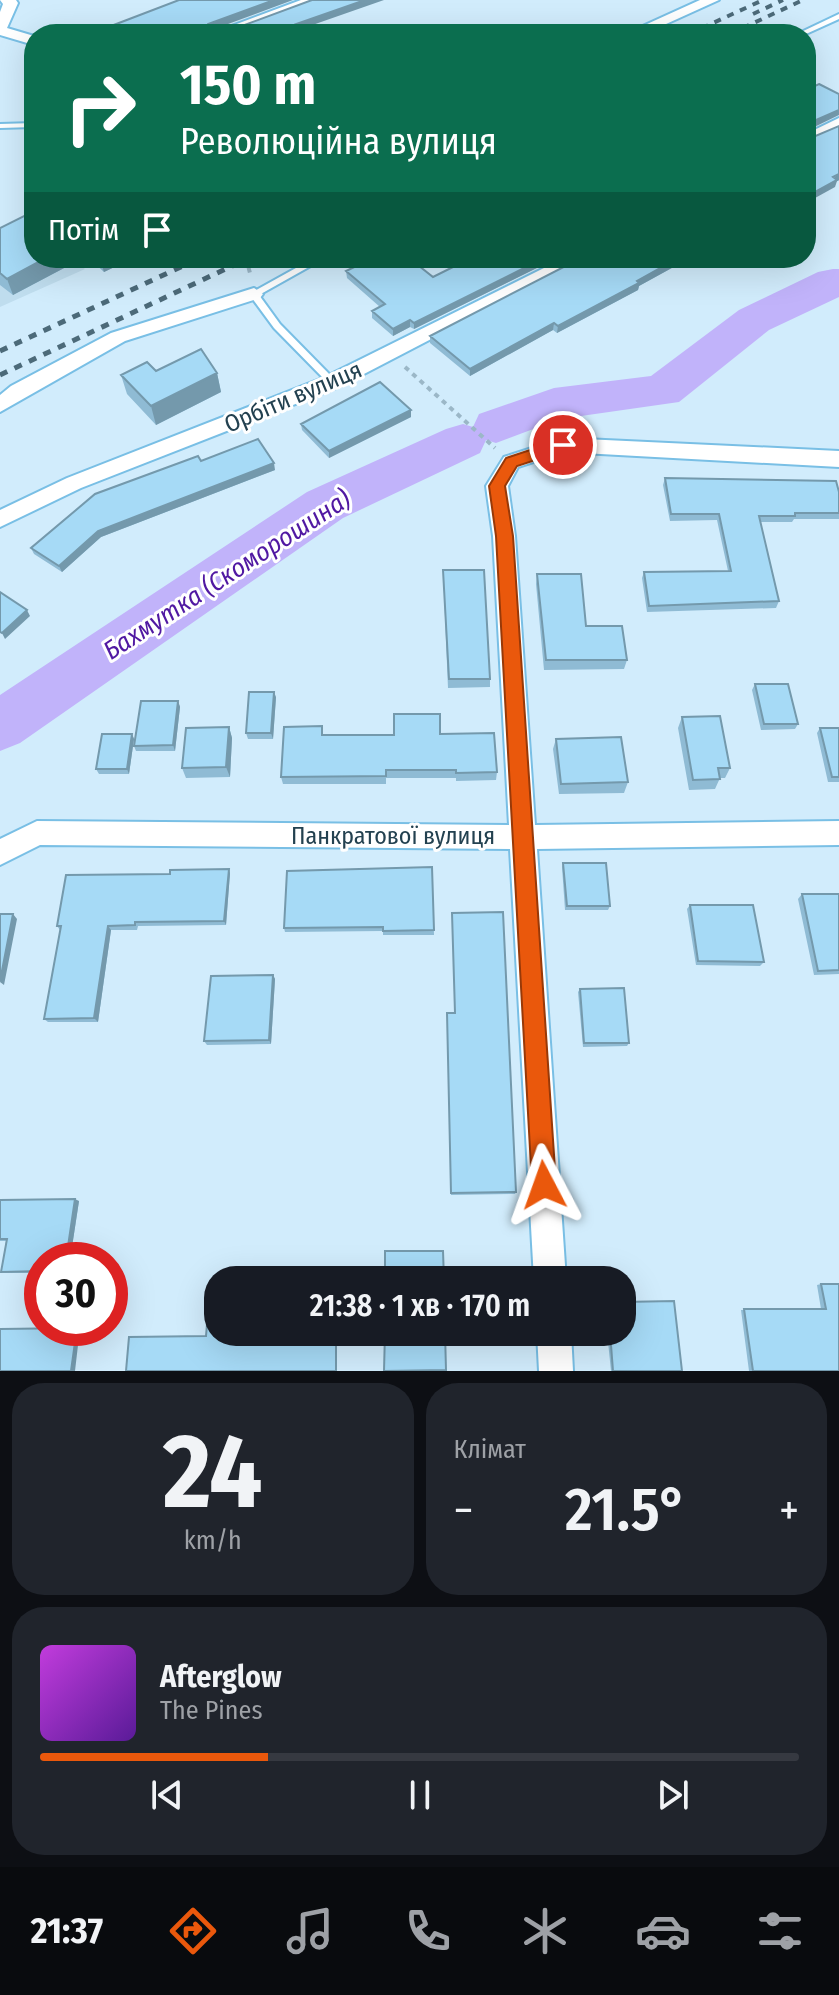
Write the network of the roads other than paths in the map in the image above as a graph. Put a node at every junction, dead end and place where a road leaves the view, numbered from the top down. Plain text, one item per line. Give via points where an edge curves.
1 (7, 0) edge
2 (315, 0) edge
3 (712, 0) edge
4 (839, 16) edge
5 (246, 24) edge
6 (656, 24) edge
7 (816, 27) edge
8 (0, 29) edge
9 (24, 37) edge
10 (839, 123) edge
11 (24, 125) edge
12 (0, 126) edge
13 (816, 135) edge
14 (302, 268) edge
15 (559, 268) edge
16 (254, 294) junction
17 (332, 382) junction
18 (0, 405) edge
19 (839, 459) edge
20 (0, 519) edge
21 (839, 833) edge
22 (522, 837) junction
23 (0, 853) edge
24 (549, 1266) edge
25 (555, 1346) edge
26 (556, 1371) edge

1 - 8 street via 11,3
2 - 5 street
3 - 6 street
4 - 7 lane
8 - 9 street
10 - 13 street
11 - 12 lane
14 - 16 lane
15 - 17 street, Орбіти вулиця
16 - 17 lane via 277,326
16 - 18 street via 118,337
17 - 20 street, Орбіти вулиця via 74,483
19 - 22 street via 563,445 511,462 497,486
21 - 22 street, Панкратової вулиця
22 - 23 street, Панкратової вулиця via 37,833
22 - 24 street
25 - 26 street

